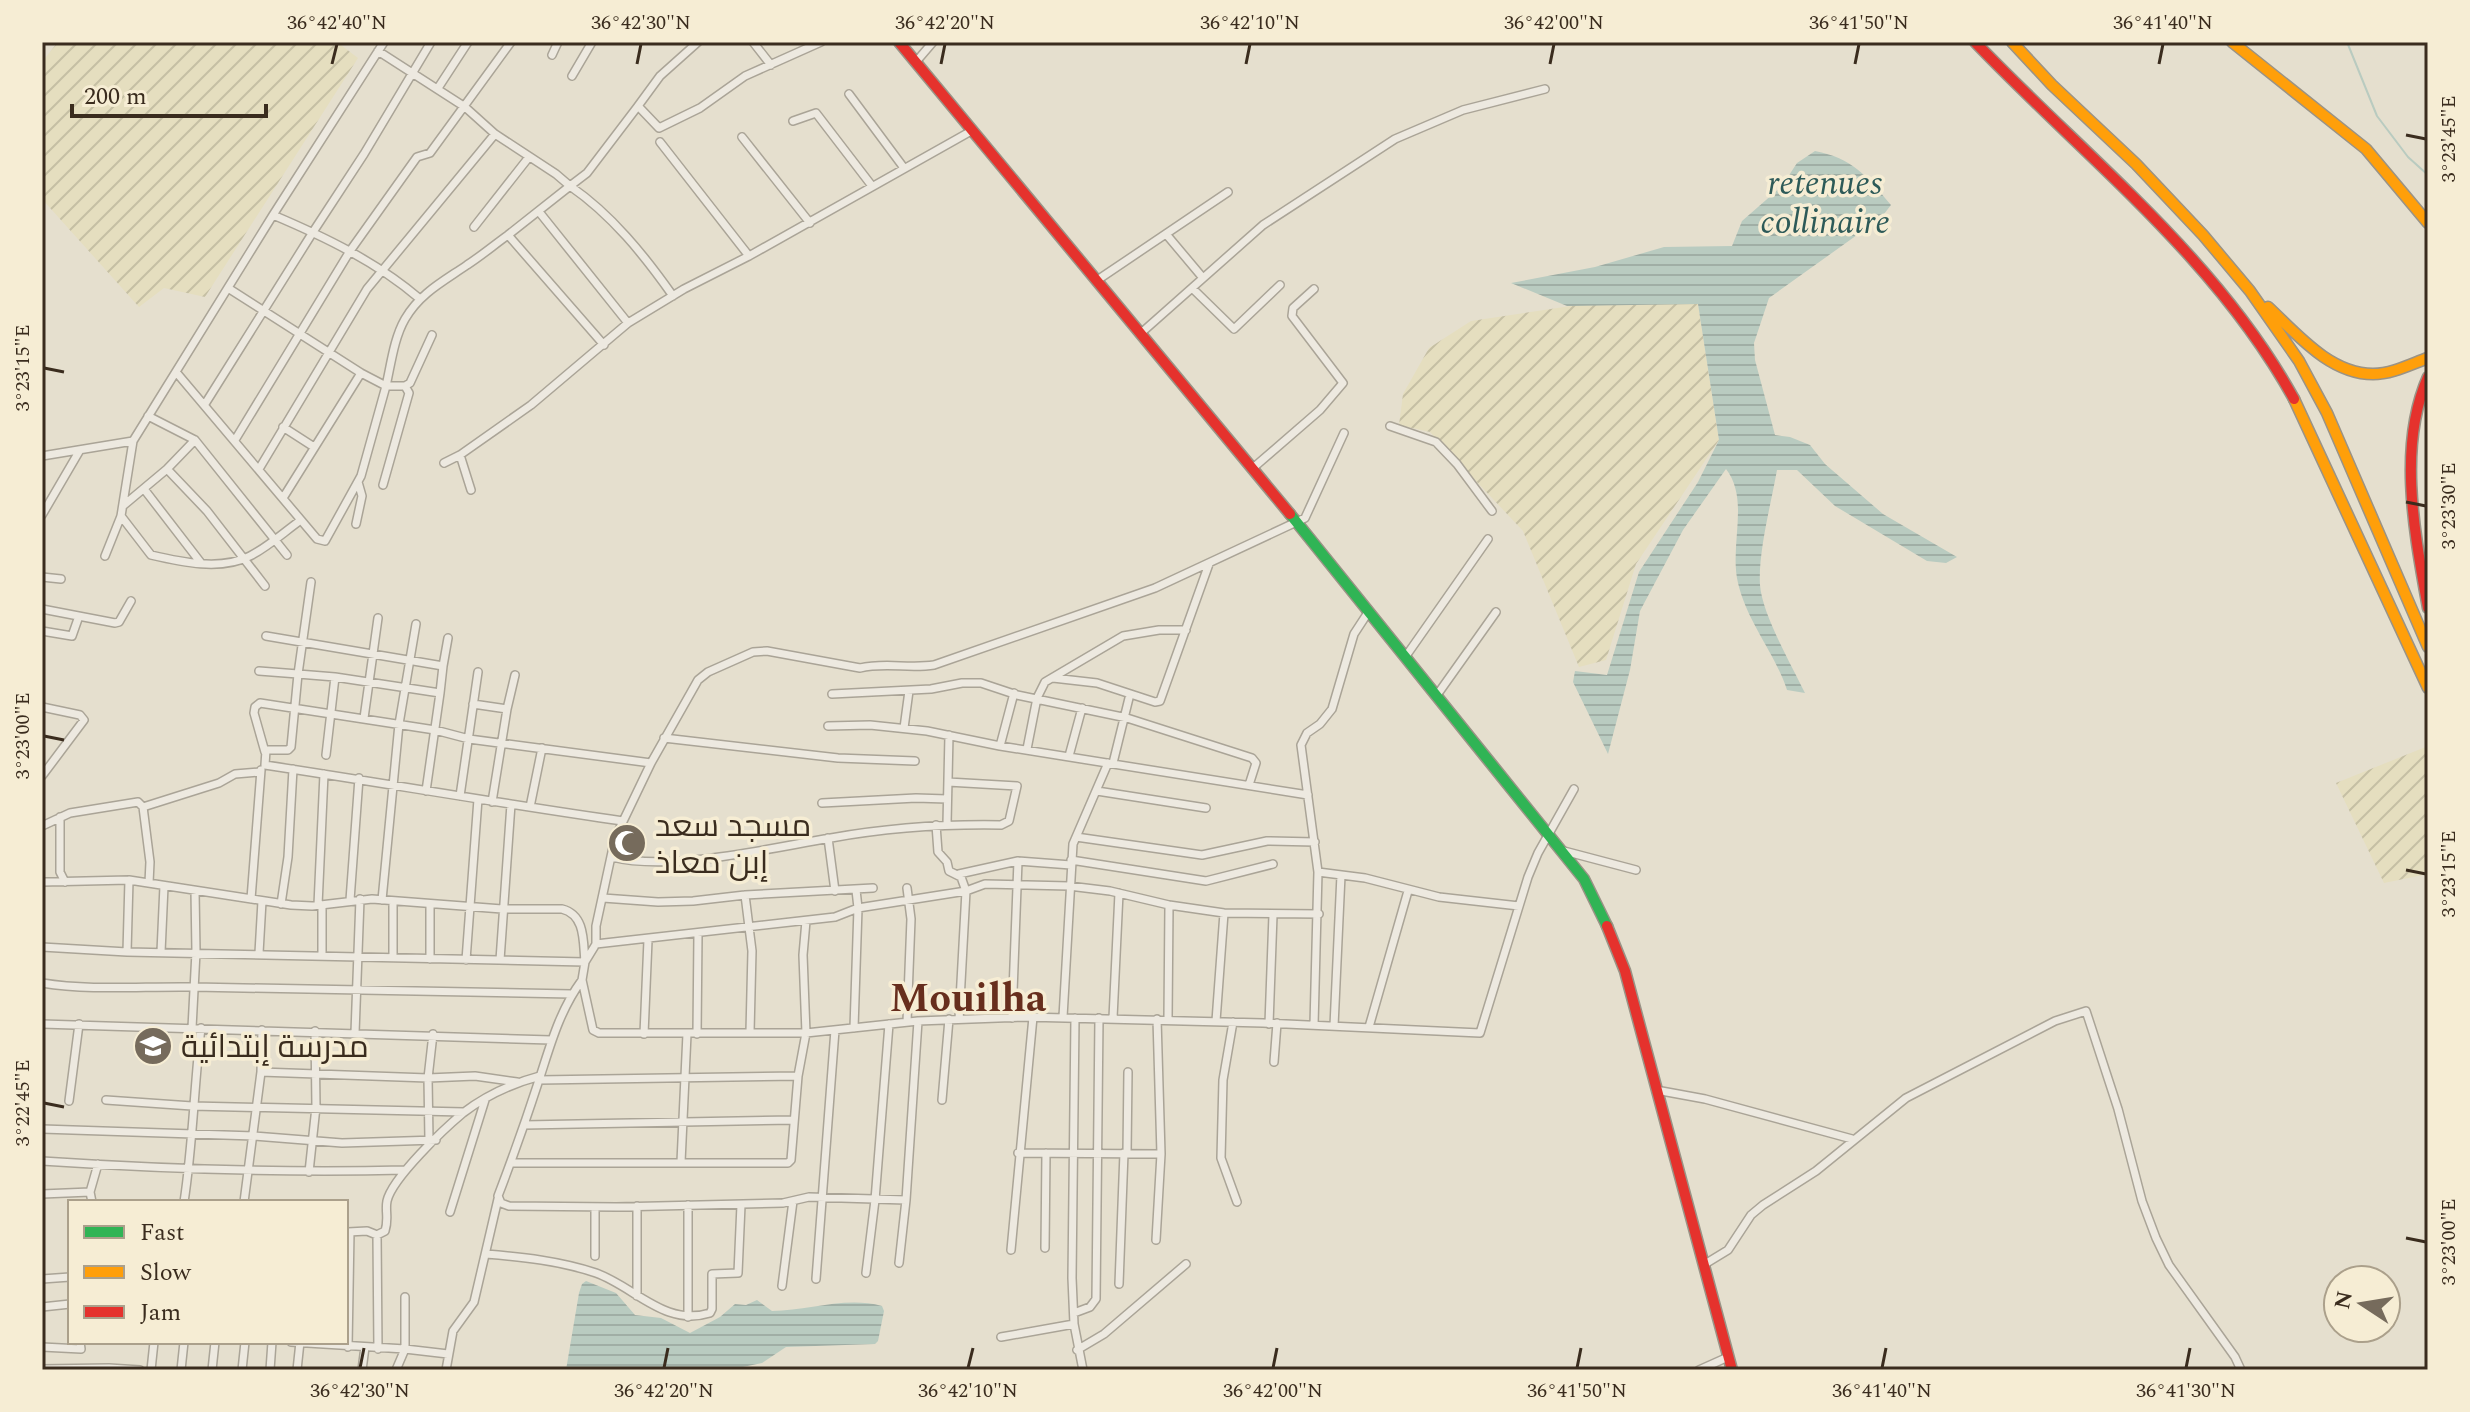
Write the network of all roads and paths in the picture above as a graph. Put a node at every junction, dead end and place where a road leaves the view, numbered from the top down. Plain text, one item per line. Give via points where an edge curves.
1 (384, 42) edge
2 (431, 42) edge
3 (468, 42) edge
4 (511, 42) edge
5 (558, 42) edge
6 (592, 42) edge
7 (698, 42) edge
8 (753, 42) edge
9 (821, 42) edge
10 (899, 42) edge
11 (933, 42) edge
12 (1975, 42) edge
13 (2012, 42) edge
14 (2232, 42) edge
15 (378, 51) junction
16 (552, 55) dead end
17 (915, 63) junction
18 (771, 65) junction
19 (413, 71) junction
20 (572, 76) dead end
21 (438, 88) junction
22 (1545, 89) dead end
23 (849, 94) dead end
24 (638, 106) junction
25 (465, 107) junction
26 (793, 121) dead end
27 (973, 130) junction
28 (495, 134) junction
29 (742, 137) dead end
30 (660, 142) dead end
31 (529, 157) junction
32 (904, 168) junction
33 (570, 186) junction
34 (872, 186) junction
35 (1228, 192) dead end
36 (540, 213) junction
37 (273, 215) junction
38 (810, 223) junction
39 (2428, 223) edge
40 (474, 227) dead end
41 (313, 232) junction
42 (1166, 234) junction
43 (508, 235) junction
44 (350, 251) junction
45 (749, 256) junction
46 (381, 271) junction
47 (1203, 278) junction
48 (1096, 281) junction
49 (1280, 285) dead end
50 (228, 288) junction
51 (1192, 288) junction
52 (1314, 289) dead end
53 (2250, 291) junction
54 (673, 296) junction
55 (420, 299) junction
56 (264, 311) junction
57 (628, 323) junction
58 (299, 332) junction
59 (1140, 334) junction
60 (432, 335) dead end
61 (604, 345) junction
62 (328, 352) junction
63 (2428, 358) edge
64 (176, 372) junction
65 (361, 373) junction
66 (2428, 377) edge
67 (386, 386) junction
68 (405, 386) junction
69 (205, 404) junction
70 (148, 416) junction
71 (1390, 426) dead end
72 (283, 427) junction
73 (1344, 433) dead end
74 (195, 440) junction
75 (235, 440) junction
76 (133, 441) junction
77 (314, 447) junction
78 (80, 450) junction
79 (460, 455) junction
80 (42, 456) edge
81 (444, 463) dead end
82 (1253, 468) junction
83 (167, 469) junction
84 (259, 469) junction
85 (358, 482) junction
86 (383, 485) dead end
87 (144, 489) junction
88 (471, 490) dead end
89 (283, 498) junction
90 (123, 507) junction
91 (1492, 511) dead end
92 (42, 515) edge
93 (121, 516) junction
94 (301, 520) junction
95 (1298, 523) junction
96 (356, 524) dead end
97 (275, 538) junction
98 (1488, 539) dead end
99 (287, 555) dead end
100 (105, 556) dead end
101 (243, 559) junction
102 (201, 563) junction
103 (1209, 564) junction
104 (42, 577) edge
105 (61, 579) dead end
106 (311, 582) dead end
107 (265, 586) dead end
108 (131, 601) dead end
109 (2428, 608) edge
110 (42, 609) edge
111 (1369, 611) junction
112 (1496, 612) dead end
113 (79, 616) junction
114 (378, 618) dead end
115 (416, 624) dead end
116 (1186, 630) junction
117 (42, 631) edge
118 (266, 636) dead end
119 (448, 638) dead end
120 (303, 642) junction
121 (2428, 647) edge
122 (373, 653) junction
123 (1406, 656) junction
124 (409, 660) junction
125 (443, 666) junction
126 (259, 671) dead end
127 (478, 672) dead end
128 (298, 674) junction
129 (515, 675) dead end
130 (335, 677) junction
131 (1053, 678) junction
132 (369, 682) junction
133 (404, 688) junction
134 (2428, 688) edge
135 (909, 691) junction
136 (440, 693) junction
137 (1014, 693) junction
138 (832, 694) dead end
139 (1130, 694) junction
140 (1437, 695) junction
141 (1037, 698) junction
142 (473, 704) junction
143 (42, 707) edge
144 (293, 707) junction
145 (1082, 708) junction
146 (507, 709) junction
147 (331, 713) junction
148 (364, 718) junction
149 (1124, 718) junction
150 (399, 724) junction
151 (828, 726) dead end
152 (904, 728) junction
153 (435, 730) junction
154 (949, 735) junction
155 (664, 738) junction
156 (469, 739) junction
157 (501, 742) junction
158 (1000, 746) junction
159 (542, 748) junction
160 (1027, 749) junction
161 (265, 752) junction
162 (326, 755) dead end
163 (1069, 756) junction
164 (915, 761) dead end
165 (651, 763) junction
166 (1111, 763) junction
167 (261, 768) junction
168 (293, 769) junction
169 (324, 774) junction
170 (42, 776) edge
171 (359, 778) junction
172 (948, 782) junction
173 (392, 785) junction
174 (1249, 785) junction
175 (1574, 789) dead end
176 (426, 791) junction
177 (1097, 791) junction
178 (1308, 795) junction
179 (460, 796) junction
180 (478, 799) junction
181 (947, 799) junction
182 (492, 802) junction
183 (822, 803) dead end
184 (511, 804) junction
185 (143, 807) junction
186 (530, 807) junction
187 (1206, 808) dead end
188 (60, 817) junction
189 (623, 821) junction
190 (947, 824) junction
191 (936, 825) junction
192 (42, 826) edge
193 (1548, 833) junction
194 (1076, 837) junction
195 (828, 838) junction
196 (1315, 842) junction
197 (1563, 851) junction
198 (612, 857) junction
199 (1018, 861) junction
200 (1071, 863) junction
201 (1273, 864) dead end
202 (1636, 870) dead end
203 (1318, 872) junction
204 (959, 874) junction
205 (1341, 875) junction
206 (129, 880) junction
207 (42, 882) edge
208 (65, 882) junction
209 (149, 883) junction
210 (1015, 884) junction
211 (164, 886) junction
212 (1069, 886) junction
213 (873, 888) dead end
214 (907, 888) dead end
215 (856, 890) junction
216 (195, 891) junction
217 (835, 891) junction
218 (966, 891) junction
219 (1408, 891) junction
220 (1119, 893) junction
221 (745, 895) junction
222 (603, 898) junction
223 (251, 899) junction
224 (360, 899) junction
225 (909, 899) junction
226 (350, 900) junction
227 (382, 900) junction
228 (262, 901) junction
229 (393, 901) junction
230 (281, 904) junction
231 (320, 905) junction
232 (430, 905) junction
233 (1169, 905) junction
234 (1519, 906) junction
235 (470, 908) junction
236 (858, 908) junction
237 (502, 909) junction
238 (1224, 913) junction
239 (1319, 914) junction
240 (1273, 915) junction
241 (806, 921) junction
242 (749, 928) junction
243 (698, 934) junction
244 (648, 940) junction
245 (596, 944) junction
246 (42, 947) edge
247 (127, 952) junction
248 (161, 952) junction
249 (196, 952) junction
250 (259, 953) junction
251 (322, 956) junction
252 (359, 956) junction
253 (393, 957) junction
254 (430, 959) junction
255 (466, 960) junction
256 (500, 960) junction
257 (585, 962) junction
258 (582, 980) junction
259 (42, 983) edge
260 (193, 987) junction
261 (358, 991) junction
262 (572, 994) junction
263 (1033, 1017) junction
264 (1063, 1017) junction
265 (1012, 1018) junction
266 (1075, 1018) junction
267 (1099, 1018) junction
268 (1113, 1018) junction
269 (949, 1019) junction
270 (959, 1019) junction
271 (1157, 1019) junction
272 (1168, 1019) junction
273 (918, 1021) junction
274 (1216, 1021) junction
275 (907, 1022) junction
276 (1233, 1022) junction
277 (42, 1024) edge
278 (79, 1024) junction
279 (889, 1024) junction
280 (1273, 1024) junction
281 (1314, 1025) junction
282 (1334, 1026) junction
283 (1369, 1027) junction
284 (192, 1028) junction
285 (201, 1028) junction
286 (854, 1028) junction
287 (262, 1030) junction
288 (835, 1030) junction
289 (315, 1031) junction
290 (750, 1032) junction
291 (355, 1033) junction
292 (806, 1033) junction
293 (433, 1034) junction
294 (644, 1034) junction
295 (687, 1034) junction
296 (697, 1034) junction
297 (551, 1040) junction
298 (1274, 1062) dead end
299 (261, 1072) junction
300 (1128, 1072) dead end
301 (316, 1073) junction
302 (798, 1076) junction
303 (684, 1077) junction
304 (428, 1078) junction
305 (540, 1078) junction
306 (517, 1082) junction
307 (1656, 1090) junction
308 (106, 1100) dead end
309 (485, 1100) junction
310 (942, 1100) dead end
311 (69, 1101) dead end
312 (256, 1105) junction
313 (192, 1106) junction
314 (316, 1107) junction
315 (430, 1111) junction
316 (464, 1112) junction
317 (794, 1120) junction
318 (683, 1121) junction
319 (524, 1125) junction
320 (42, 1129) edge
321 (193, 1136) junction
322 (254, 1136) junction
323 (1852, 1139) junction
324 (314, 1140) junction
325 (432, 1140) junction
326 (1018, 1153) junction
327 (1046, 1153) junction
328 (1073, 1153) junction
329 (1099, 1153) junction
330 (1125, 1153) junction
331 (1161, 1154) junction
332 (42, 1161) edge
333 (681, 1162) junction
334 (511, 1163) junction
335 (98, 1164) junction
336 (189, 1170) junction
337 (246, 1170) junction
338 (405, 1170) junction
339 (309, 1172) junction
340 (90, 1192) junction
341 (42, 1194) edge
342 (498, 1196) junction
343 (823, 1198) junction
344 (92, 1200) edge
345 (184, 1200) edge
346 (244, 1200) edge
347 (875, 1200) junction
348 (906, 1200) junction
349 (793, 1201) junction
350 (1237, 1202) dead end
351 (688, 1205) junction
352 (741, 1205) junction
353 (637, 1206) junction
354 (595, 1207) junction
355 (450, 1212) dead end
356 (348, 1232) edge
357 (377, 1235) junction
358 (1156, 1240) dead end
359 (1045, 1248) dead end
360 (1011, 1250) dead end
361 (486, 1254) junction
362 (595, 1256) dead end
363 (899, 1263) dead end
364 (1186, 1264) dead end
365 (1705, 1264) junction
366 (866, 1273) dead end
367 (68, 1277) edge
368 (42, 1279) edge
369 (816, 1279) dead end
370 (1119, 1284) dead end
371 (782, 1286) dead end
372 (637, 1296) junction
373 (405, 1297) dead end
374 (68, 1304) edge
375 (42, 1307) edge
376 (1074, 1313) junction
377 (688, 1317) junction
378 (1074, 1324) junction
379 (1001, 1337) dead end
380 (80, 1344) edge
381 (154, 1344) edge
382 (184, 1344) edge
383 (215, 1344) edge
384 (245, 1344) edge
385 (272, 1344) edge
386 (300, 1344) edge
387 (319, 1344) edge
388 (42, 1347) edge
389 (348, 1347) junction
390 (365, 1347) junction
391 (378, 1349) junction
392 (405, 1349) junction
393 (1077, 1350) junction
394 (448, 1354) junction
395 (1728, 1357) junction
396 (42, 1369) edge
397 (109, 1369) edge
398 (140, 1370) edge
399 (151, 1370) edge
400 (181, 1370) edge
401 (212, 1370) edge
402 (242, 1370) edge
403 (270, 1370) edge
404 (297, 1370) edge
405 (362, 1370) edge
406 (396, 1370) edge
407 (446, 1370) edge
408 (1083, 1370) edge
409 (1699, 1370) edge
410 (1732, 1370) edge
411 (2241, 1370) edge

1 - 15 street
2 - 19 street
3 - 21 street
4 - 25 street
5 - 16 street
6 - 20 street
7 - 24 street via 660,76
8 - 18 street
9 - 18 street
10 - 17 main road
11 - 17 street
12 - 134 main road via 2119,181 2234,305 2308,424
13 - 53 main road via 2171,200
14 - 39 main road via 2366,149
15 - 19 street
15 - 37 street
17 - 27 main road
18 - 24 street via 659,128
19 - 21 street
19 - 41 street
21 - 25 street
22 - 47 street via 1463,110 1395,139 1279,213
23 - 32 street
24 - 33 street via 587,173
25 - 28 street
25 - 44 street via 430,153 417,157
26 - 34 street via 816,113
27 - 32 street
27 - 48 main road
28 - 31 street
28 - 46 street
29 - 38 street
30 - 45 street
31 - 33 street
31 - 40 street
32 - 34 street
33 - 36 street
33 - 54 street via 640,250
34 - 38 street
35 - 42 street
36 - 43 street
36 - 57 street
37 - 41 street
37 - 50 street
38 - 45 street
41 - 44 street
41 - 56 street
42 - 47 street
42 - 48 street
43 - 55 street
43 - 61 street
44 - 46 street
44 - 58 street
45 - 54 street
46 - 55 street
46 - 62 street
47 - 51 street
48 - 59 main road
49 - 51 street via 1234,329
50 - 56 street
50 - 64 street
51 - 59 street
52 - 82 street via 1293,308 1292,316 1343,383
53 - 63 main road via 2344,368 2373,374
53 - 121 main road via 2299,361 2327,413
54 - 57 street
55 - 67 street via 399,333
56 - 58 street
56 - 69 street
57 - 61 street
58 - 62 street
58 - 75 street
59 - 82 main road
60 - 68 street
61 - 79 street
62 - 65 street
62 - 72 street
64 - 69 street
64 - 70 street
65 - 67 street
65 - 77 street
66 - 109 main road via 2416,402 2413,463 2419,561
67 - 68 street
67 - 85 street
68 - 86 street via 409,393
69 - 75 street
70 - 74 street
70 - 76 street
71 - 91 street via 1436,442
72 - 77 street
72 - 84 street
73 - 95 street
74 - 83 street
74 - 97 street
75 - 84 street
76 - 78 street
76 - 90 street
77 - 89 street
78 - 80 street
78 - 92 street
79 - 81 street
79 - 88 street
82 - 95 main road
83 - 87 street
83 - 101 street
84 - 89 street
85 - 94 street via 325,541
85 - 96 street via 362,496
87 - 90 street
87 - 102 street
89 - 94 street
90 - 93 street
93 - 100 street
93 - 102 street via 151,555
94 - 97 street
95 - 103 street
95 - 111 main road
97 - 99 street
97 - 101 street
98 - 123 street
101 - 102 street
101 - 107 street
103 - 116 street
103 - 155 street via 934,665 860,668 753,652 698,680
104 - 105 street
106 - 120 street
108 - 113 street via 117,623
110 - 113 street
111 - 123 main road
111 - 178 street via 1354,634 1332,709 1301,745
112 - 140 street
113 - 117 street via 72,636
114 - 122 street
115 - 124 street
116 - 131 street via 1123,636
116 - 139 street via 1160,701
118 - 120 street
119 - 125 street
120 - 122 street
120 - 128 street
122 - 124 street
122 - 132 street
123 - 140 main road
124 - 125 street
124 - 133 street
125 - 136 street
126 - 128 street
127 - 142 street
128 - 130 street
128 - 144 street
129 - 146 street
130 - 132 street
130 - 147 street
131 - 139 street via 1097,683
131 - 141 street via 1042,685
132 - 133 street
132 - 148 street
133 - 136 street
133 - 150 street
135 - 137 street via 975,683
135 - 138 street
135 - 152 street
136 - 153 street
137 - 141 street
137 - 158 street
139 - 149 street
140 - 193 main road
141 - 145 street
141 - 160 street
142 - 146 street
142 - 156 street
143 - 170 street via 84,720
144 - 147 street
144 - 161 street via 290,749
144 - 161 street via 255,707
145 - 149 street
145 - 163 street
146 - 157 street
147 - 148 street
147 - 162 street
148 - 150 street
149 - 166 street
149 - 174 street via 1252,758 1256,763
150 - 153 street
150 - 173 street
151 - 152 street
152 - 154 street
153 - 156 street
153 - 176 street
154 - 158 street
154 - 172 street
155 - 164 street
155 - 165 street
156 - 157 street
156 - 179 street
157 - 159 street
157 - 182 street
158 - 160 street
159 - 165 street
159 - 186 street
160 - 163 street
161 - 167 street
163 - 166 street
165 - 189 street
166 - 174 street
166 - 177 street
167 - 168 street
167 - 185 street
167 - 223 street
168 - 169 street
168 - 230 street
169 - 171 street
169 - 231 street
171 - 173 street
171 - 226 street
172 - 181 street
172 - 190 street via 1018,789 1005,824
173 - 176 street
173 - 227 street
174 - 178 street
175 - 193 street
176 - 179 street
177 - 187 street
177 - 194 street
178 - 196 street
179 - 180 street
180 - 182 street
180 - 235 street
181 - 183 street
181 - 190 street
182 - 184 street
184 - 186 street
184 - 237 street
185 - 188 street via 138,802
185 - 209 street
186 - 189 street
188 - 192 street
188 - 208 street via 60,872
189 - 198 street
190 - 191 street
191 - 195 street
191 - 204 street via 938,852 949,871
193 - 197 main road
193 - 234 street
194 - 196 street via 1202,855 1267,841
194 - 200 street
195 - 198 street via 711,857 651,862
195 - 217 street
196 - 203 street
197 - 202 street
197 - 307 main road via 1614,941
198 - 222 street
199 - 200 street
199 - 204 street
199 - 210 street
200 - 201 street via 1206,881
200 - 212 street
203 - 205 street
203 - 239 street
204 - 218 street
205 - 219 street
205 - 282 street
206 - 208 street
206 - 209 street
206 - 247 street
207 - 208 street
209 - 211 street
210 - 212 street
210 - 218 street via 985,884
210 - 265 street
211 - 216 street
211 - 248 street
212 - 220 street
212 - 264 street
213 - 215 street
214 - 225 street
215 - 217 street
215 - 236 street
216 - 223 street
216 - 249 street
217 - 221 street
218 - 225 street
218 - 270 street
219 - 234 street
219 - 283 street
220 - 233 street
220 - 268 street
221 - 222 street via 658,902
221 - 242 street
222 - 245 street
223 - 228 street
224 - 226 street
224 - 227 street
224 - 252 street
225 - 236 street
225 - 275 street
226 - 231 street
227 - 229 street
228 - 230 street
228 - 250 street
229 - 232 street
229 - 253 street
230 - 231 street
231 - 251 street
232 - 235 street
232 - 254 street
233 - 238 street
233 - 272 street
234 - 283 street via 1480,1033
235 - 237 street
235 - 255 street
236 - 241 street
236 - 286 street
237 - 256 street
237 - 257 street via 569,911 581,928
238 - 240 street
238 - 274 street
239 - 240 street
239 - 281 street
240 - 280 street
241 - 242 street
241 - 292 street
242 - 243 street
242 - 290 street
243 - 244 street
243 - 296 street
244 - 245 street
244 - 294 street
245 - 257 street
246 - 247 street
247 - 248 street
248 - 249 street
249 - 250 street
249 - 260 street
250 - 251 street
251 - 252 street
252 - 253 street
252 - 261 street
253 - 254 street
254 - 255 street
255 - 256 street
256 - 257 street
257 - 258 street
258 - 262 street
258 - 294 street via 593,1030
259 - 260 street
260 - 261 street
260 - 284 street
261 - 262 street
261 - 291 street
262 - 297 street
263 - 264 street
263 - 265 street
263 - 326 street
264 - 266 street
265 - 270 street
266 - 267 street
266 - 328 street
267 - 268 street
267 - 329 street
268 - 271 street
269 - 270 street
269 - 273 street
269 - 310 street
271 - 272 street
271 - 331 street
272 - 274 street
273 - 275 street
273 - 348 street
274 - 276 street
275 - 279 street
276 - 280 street
276 - 350 street via 1223,1080 1221,1158
277 - 278 street
278 - 284 street
278 - 311 street
279 - 286 street
279 - 347 street
280 - 281 street
280 - 298 street
281 - 282 street
282 - 283 street
284 - 285 street
285 - 287 street
285 - 313 street
286 - 288 street
287 - 289 street
287 - 299 street
288 - 292 street
288 - 343 street
289 - 291 street
289 - 301 street
290 - 292 street
290 - 296 street
291 - 293 street
292 - 302 street
293 - 297 street
293 - 304 street
294 - 295 street
295 - 296 street
295 - 303 street
297 - 305 street
299 - 301 street
299 - 312 street
300 - 330 street
301 - 304 street
301 - 314 street
302 - 303 street
302 - 317 street
303 - 305 street
303 - 318 street
304 - 306 street via 475,1076
304 - 315 street
305 - 306 street
305 - 319 street
306 - 309 street
307 - 323 street
307 - 365 main road
308 - 313 street
309 - 316 street
309 - 355 street
312 - 313 street
312 - 314 street
312 - 322 street
313 - 321 street
314 - 315 street
314 - 324 street
315 - 316 street
315 - 325 street
316 - 325 street
317 - 318 street
317 - 333 street via 788,1163
318 - 319 street
318 - 333 street
319 - 334 street
320 - 321 street
321 - 322 street
321 - 336 street
322 - 324 street
322 - 337 street
323 - 365 street via 1751,1215 1728,1250
323 - 411 street via 1906,1098 2055,1021 2086,1011 2156,1238
324 - 325 street
324 - 339 street
325 - 338 street
326 - 327 street
326 - 360 street
327 - 328 street
327 - 359 street
328 - 329 street
328 - 376 street
329 - 330 street
329 - 376 street via 1096,1299
330 - 331 street
330 - 370 street
331 - 358 street
332 - 335 street
333 - 334 street
334 - 342 street
335 - 336 street
335 - 340 street
336 - 337 street
336 - 345 street
337 - 339 street
337 - 346 street
338 - 339 street
338 - 357 street via 387,1200 385,1231
340 - 341 street
340 - 344 street
342 - 354 street via 509,1206
342 - 361 street
343 - 347 street
343 - 349 street
343 - 369 street
347 - 348 street
347 - 366 street
348 - 363 street
349 - 352 street
349 - 371 street
351 - 352 street
351 - 353 street
351 - 377 street
352 - 377 street via 738,1273 712,1274 710,1313
353 - 354 street
353 - 372 street
354 - 362 street
356 - 357 street
356 - 389 street
357 - 391 street
361 - 372 street via 594,1272
361 - 394 street via 474,1302 453,1331
364 - 393 street via 1104,1334
365 - 395 main road
367 - 368 street
372 - 377 street
373 - 392 street
374 - 375 street
376 - 378 street
378 - 379 street
378 - 393 street
380 - 388 street via 81,1349
381 - 399 street
382 - 400 street
383 - 401 street
384 - 402 street
385 - 403 street
386 - 404 street
387 - 389 street
389 - 390 street
390 - 391 street
390 - 405 street
391 - 392 street
392 - 394 street
392 - 406 street
393 - 408 street
394 - 407 street
395 - 409 street
395 - 410 main road
396 - 397 street
397 - 398 street

